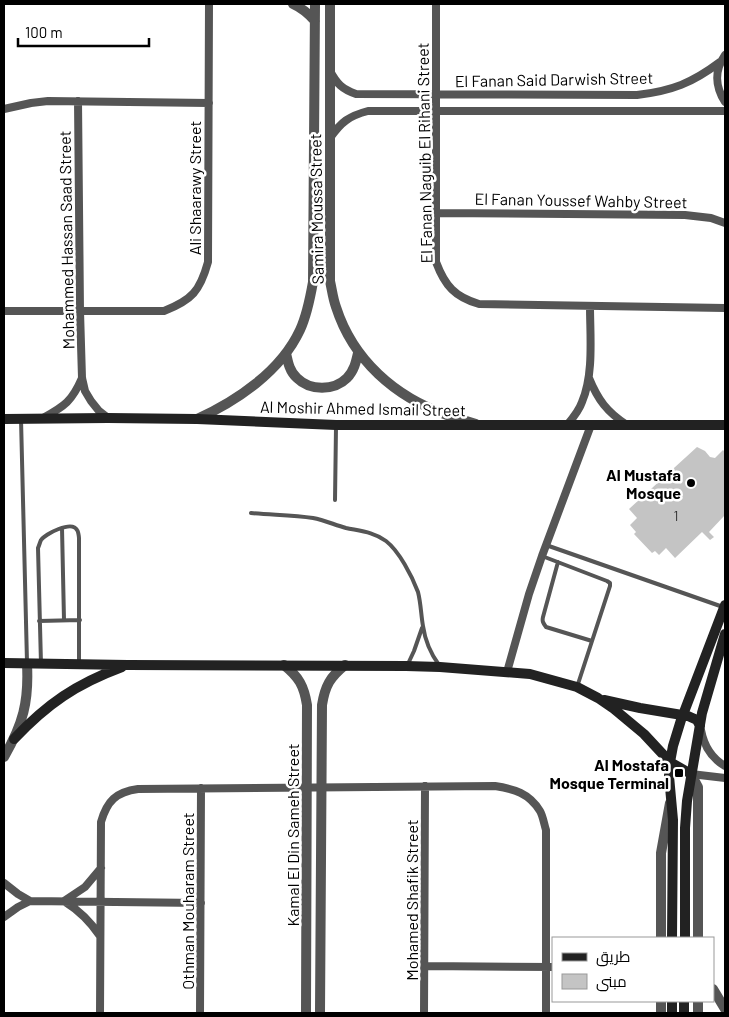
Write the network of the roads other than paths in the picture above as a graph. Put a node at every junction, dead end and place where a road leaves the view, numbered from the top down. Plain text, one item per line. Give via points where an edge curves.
1 (209, 4) edge
2 (293, 4) edge
3 (315, 4) edge
4 (330, 4) edge
5 (436, 4) edge
6 (315, 21) junction
7 (725, 55) edge
8 (720, 62) junction
9 (330, 71) junction
10 (436, 94) junction
11 (78, 101) junction
12 (725, 102) edge
13 (209, 103) junction
14 (4, 109) edge
15 (436, 110) junction
16 (725, 112) edge
17 (330, 138) junction
18 (436, 212) junction
19 (725, 223) edge
20 (590, 306) junction
21 (725, 308) edge
22 (4, 311) edge
23 (80, 311) junction
24 (358, 353) junction
25 (286, 354) junction
26 (82, 378) junction
27 (590, 378) junction
28 (108, 418) junction
29 (4, 419) edge
30 (21, 419) junction
31 (42, 419) junction
32 (197, 419) junction
33 (336, 425) junction
34 (480, 425) junction
35 (567, 425) junction
36 (592, 425) junction
37 (627, 425) junction
38 (724, 426) edge
39 (335, 500) dead end
40 (252, 513) dead end
41 (62, 528) junction
42 (546, 544) junction
43 (542, 556) junction
44 (558, 562) junction
45 (725, 606) edge
46 (64, 620) junction
47 (80, 620) junction
48 (40, 621) junction
49 (423, 626) junction
50 (725, 634) edge
51 (592, 641) junction
52 (4, 664) edge
53 (27, 664) junction
54 (41, 664) junction
55 (79, 664) junction
56 (128, 665) junction
57 (284, 665) junction
58 (345, 665) junction
59 (406, 666) junction
60 (440, 667) junction
61 (508, 672) junction
62 (696, 683) junction
63 (577, 687) junction
64 (709, 690) junction
65 (598, 698) junction
66 (683, 715) junction
67 (700, 726) junction
68 (14, 739) junction
69 (4, 757) edge
70 (670, 762) junction
71 (725, 766) edge
72 (691, 774) junction
73 (725, 778) edge
74 (425, 786) junction
75 (307, 787) junction
76 (322, 787) junction
77 (201, 788) junction
78 (671, 797) junction
79 (687, 801) junction
80 (101, 868) junction
81 (4, 883) edge
82 (30, 901) junction
83 (64, 901) junction
84 (101, 902) junction
85 (201, 903) junction
86 (4, 917) edge
87 (100, 937) junction
88 (661, 937) edge
89 (672, 937) edge
90 (684, 937) edge
91 (698, 937) edge
92 (424, 966) junction
93 (549, 967) edge
94 (714, 991) edge
95 (725, 1009) edge
96 (100, 1013) edge
97 (200, 1013) edge
98 (306, 1013) edge
99 (320, 1013) edge
100 (424, 1013) edge
101 (546, 1013) edge

1 - 13 street, Ali Shaarawy Street
2 - 6 street
3 - 6 street, Samira Moussa Street
4 - 9 street, Samira Moussa Street
5 - 10 street, El Fanan Naguib El Rihani Street
6 - 25 street, Samira Moussa Street via 313,282 308,308
7 - 8 street
8 - 10 street, El Fanan Said Darwish Street via 690,82 655,93
8 - 12 street via 717,84
9 - 10 street, El Fanan Said Darwish Street via 340,86 356,94
9 - 17 street, Samira Moussa Street
10 - 15 street, El Fanan Naguib El Rihani Street
11 - 13 street
11 - 14 street via 48,101
11 - 23 street, Mohammed Hassan Saad Street
13 - 23 street, Ali Shaarawy Street via 208,262 194,294 180,305 164,311
15 - 16 street, El Fanan Said Darwish Street
15 - 17 street, El Fanan Said Darwish Street via 362,112 346,120
15 - 18 street, El Fanan Naguib El Rihani Street
17 - 24 street, Samira Moussa Street via 330,281 345,331
18 - 19 street, El Fanan Youssef Wahby Street via 685,214
18 - 20 street, El Fanan Naguib El Rihani Street via 436,262 441,276 457,294 479,304
20 - 21 street, El Fanan Naguib El Rihani Street
20 - 27 street
22 - 23 street, Ali Shaarawy Street
23 - 26 street, Mohammed Hassan Saad Street
24 - 25 street via 348,378 336,386 322,389 297,378 289,367
24 - 34 street, Samira Moussa Street via 396,390 446,415
25 - 32 street, Samira Moussa Street via 241,396
26 - 28 street, Mohammed Hassan Saad Street via 91,401
26 - 31 street via 68,402
27 - 35 street via 582,404
27 - 37 street via 607,410
28 - 31 main road, Al Moshir Ahmed Ismail Street
28 - 32 main road, Al Moshir Ahmed Ismail Street
29 - 30 main road, Al Moshir Ahmed Ismail Street
30 - 31 main road, Al Moshir Ahmed Ismail Street
30 - 53 lane
32 - 33 main road, Al Moshir Ahmed Ismail Street
33 - 34 main road, Al Moshir Ahmed Ismail Street
33 - 39 lane
34 - 35 main road, Al Moshir Ahmed Ismail Street
35 - 36 main road, Al Moshir Ahmed Ismail Street
36 - 37 main road, Al Moshir Ahmed Ismail Street
36 - 42 street
37 - 38 main road, Al Moshir Ahmed Ismail Street
40 - 49 lane via 314,518 378,536 387,542 412,577 422,610
41 - 46 lane
41 - 47 lane via 71,526 78,530
41 - 48 lane via 42,539 38,548
42 - 43 street
42 - 45 lane
43 - 44 lane
43 - 61 street
44 - 51 lane via 542,620 546,626
44 - 51 lane via 610,583
45 - 62 main road
46 - 47 lane
46 - 48 lane
47 - 55 lane
48 - 54 lane
49 - 59 lane
49 - 60 lane via 429,648
50 - 64 main road
51 - 63 lane
52 - 53 main road
53 - 54 main road
53 - 68 street via 25,704
54 - 55 main road
55 - 56 main road
56 - 57 main road
56 - 68 main road via 70,691 49,705
57 - 58 main road
57 - 75 street, Kamal El Din Sameh Street via 301,682 306,693
58 - 59 main road
58 - 76 street, Kamal El Din Sameh Street via 328,682 324,693
59 - 60 main road
60 - 61 main road
61 - 63 main road via 530,674
62 - 64 main road via 701,690
62 - 66 main road
63 - 65 main road
64 - 67 main road
65 - 66 main road
65 - 70 main road via 637,728
66 - 67 main road via 697,720
66 - 70 main road
67 - 71 street via 708,752
67 - 72 main road
68 - 69 street
70 - 72 main road
70 - 78 main road
72 - 73 street
72 - 79 main road
72 - 91 street via 698,790
74 - 76 street
74 - 92 street, Mohamed Shafik Street
74 - 93 street via 512,788 527,796 540,811 546,830
75 - 76 street
75 - 77 street
75 - 98 street, Kamal El Din Sameh Street
76 - 99 street, Kamal El Din Sameh Street
77 - 80 street via 138,789 118,795 104,811 101,822
77 - 85 street, Othman Mouharam Street
78 - 79 main road via 678,791 683,792
78 - 88 street via 661,854
78 - 89 main road
79 - 90 main road
80 - 83 street via 85,887
80 - 84 street
81 - 82 street
82 - 83 street
82 - 86 street
83 - 84 street
83 - 87 street via 85,916
84 - 85 street
84 - 87 street
85 - 97 street, Othman Mouharam Street
87 - 96 street
92 - 93 street
92 - 100 street, Mohamed Shafik Street
93 - 101 street
94 - 95 street

